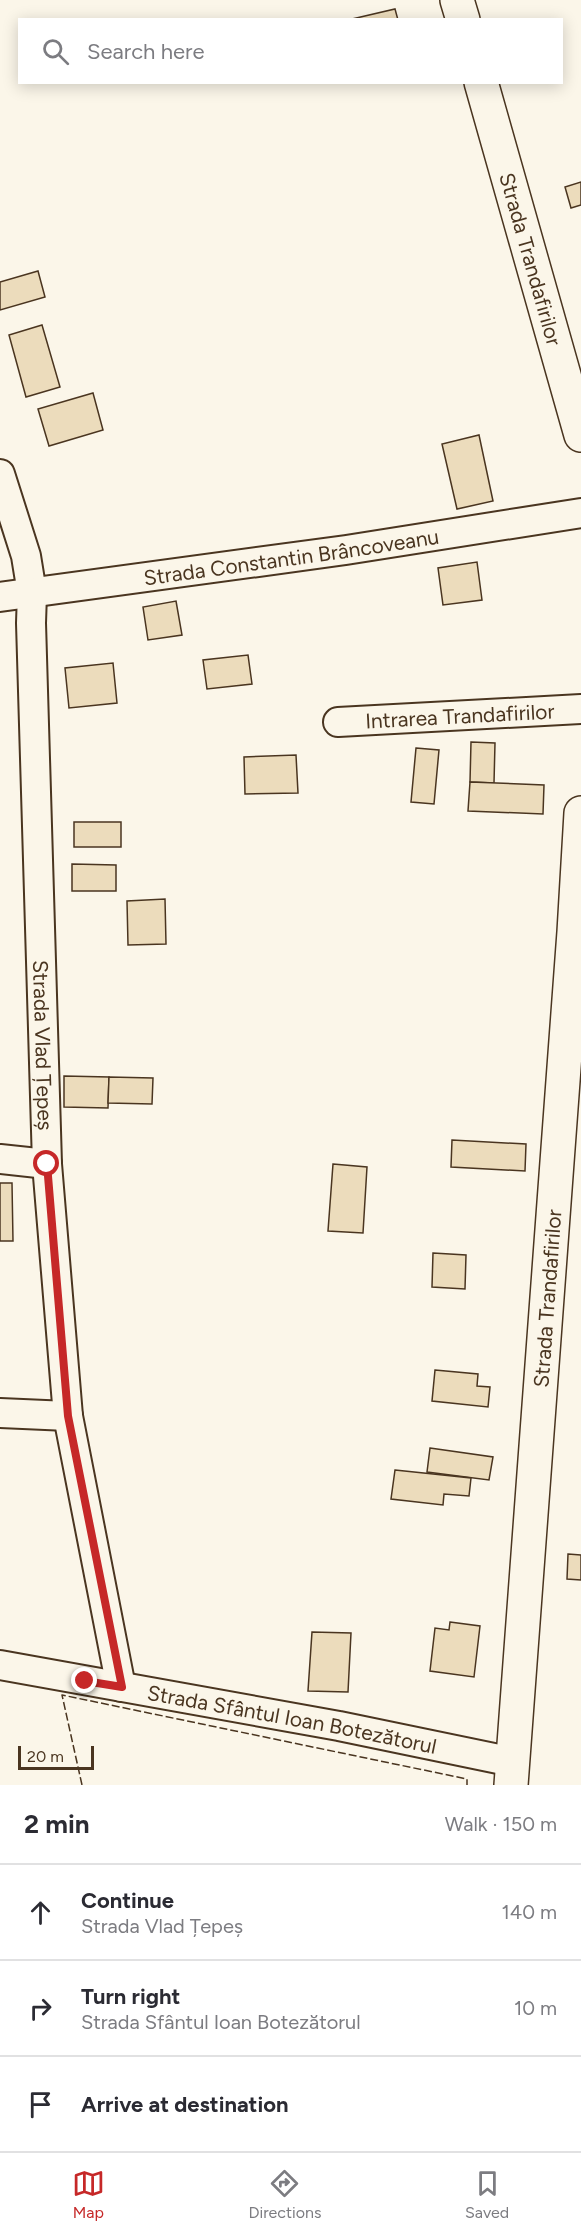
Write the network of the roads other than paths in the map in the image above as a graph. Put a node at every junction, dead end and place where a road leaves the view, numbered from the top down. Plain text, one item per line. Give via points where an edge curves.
1 (457, 0) edge
2 (462, 18) edge
3 (482, 84) edge
4 (581, 435) edge
5 (0, 474) edge
6 (581, 513) edge
7 (32, 593) junction
8 (0, 597) edge
9 (581, 709) edge
10 (338, 722) dead end
11 (581, 813) edge
12 (0, 1159) edge
13 (47, 1164) junction
14 (0, 1413) edge
15 (68, 1416) junction
16 (0, 1665) edge
17 (122, 1687) junction
18 (512, 1773) edge

1 - 2 main road
3 - 4 main road, Strada Trandafirilor
5 - 7 street, Strada Vlad Țepeș via 26,556
6 - 7 street, Strada Constantin Brâncoveanu
7 - 8 street, Strada Constantin Brâncoveanu
7 - 13 street, Strada Vlad Țepeș
9 - 10 street, Intrarea Trandafirilor
11 - 18 main road, Strada Trandafirilor
12 - 13 street
13 - 15 street, Strada Vlad Țepeș
14 - 15 street
15 - 17 street, Strada Vlad Țepeș
16 - 17 street, Strada Sfântul Ioan Botezătorul
17 - 18 street, Strada Sfântul Ioan Botezătorul via 339,1726

